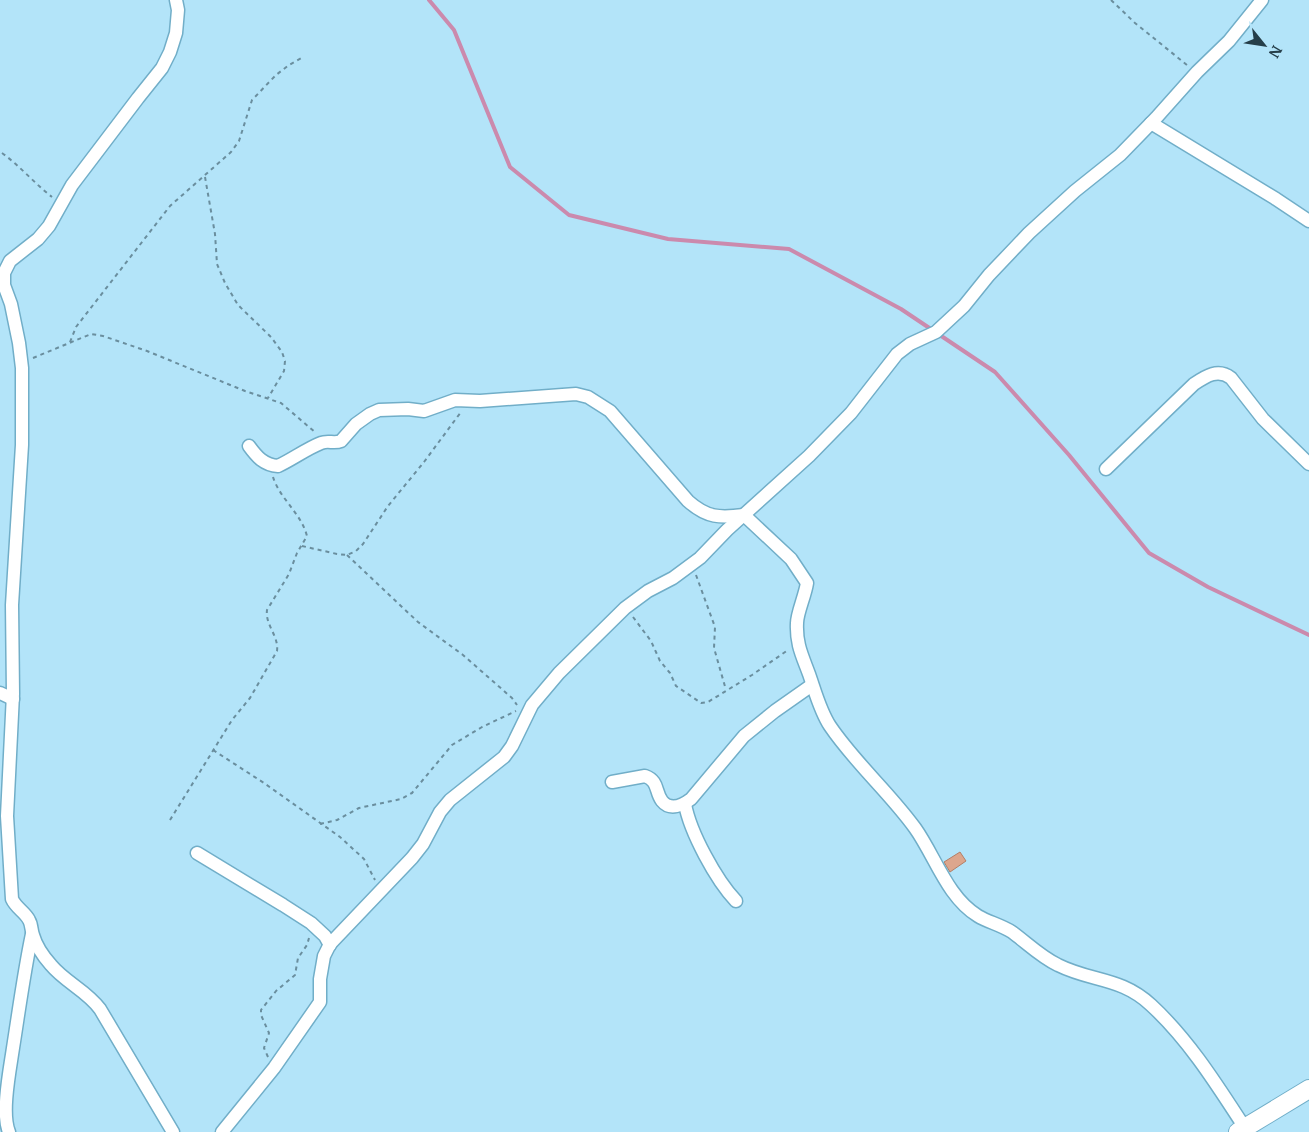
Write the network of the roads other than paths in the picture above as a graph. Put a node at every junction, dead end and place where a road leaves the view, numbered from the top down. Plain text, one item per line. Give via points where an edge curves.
1 (176, 0) edge
2 (1262, 0) edge
3 (1151, 123) junction
4 (1309, 221) edge
5 (2, 270) edge
6 (249, 446) dead end
7 (1309, 464) edge
8 (1106, 469) dead end
9 (744, 515) junction
10 (812, 685) junction
11 (0, 693) edge
12 (13, 699) junction
13 (612, 782) dead end
14 (685, 804) junction
15 (197, 854) dead end
16 (736, 901) dead end
17 (32, 934) junction
18 (330, 946) junction
19 (1309, 1089) edge
20 (1241, 1130) edge
21 (9, 1132) edge
22 (174, 1132) edge
23 (222, 1132) edge

1 - 5 street via 176,33 162,68 72,185 38,239
2 - 3 street via 1229,41
3 - 4 street
3 - 9 street via 1029,233 957,313 936,332 897,354 851,413
5 - 12 street via 22,362 22,445 12,605
6 - 9 street via 260,459 278,466 320,443 341,441 356,424 379,410 424,411 450,401 576,394 588,397 610,411 688,502 700,511 713,516
7 - 8 street via 1263,419 1231,378 1225,373 1217,373 1208,374 1194,384
9 - 10 street via 791,559 807,583 796,621 798,647
9 - 18 street via 694,563 625,608 548,686 532,705 504,757 450,800 423,844
10 - 14 street via 744,736
10 - 20 street via 829,725 857,762 906,815 963,903 978,916 1011,932 1056,964 1128,989 1150,1005 1208,1071
11 - 12 street
12 - 17 street via 7,816 9,872 12,900 29,919
13 - 14 street via 645,776 655,782 662,801 667,805
14 - 16 street via 687,817 715,874
15 - 18 street via 311,923 325,936
17 - 21 street via 9,1080
17 - 22 street via 40,951 61,976 96,1003
18 - 23 street via 324,956 320,1002 274,1068
19 - 20 main road

